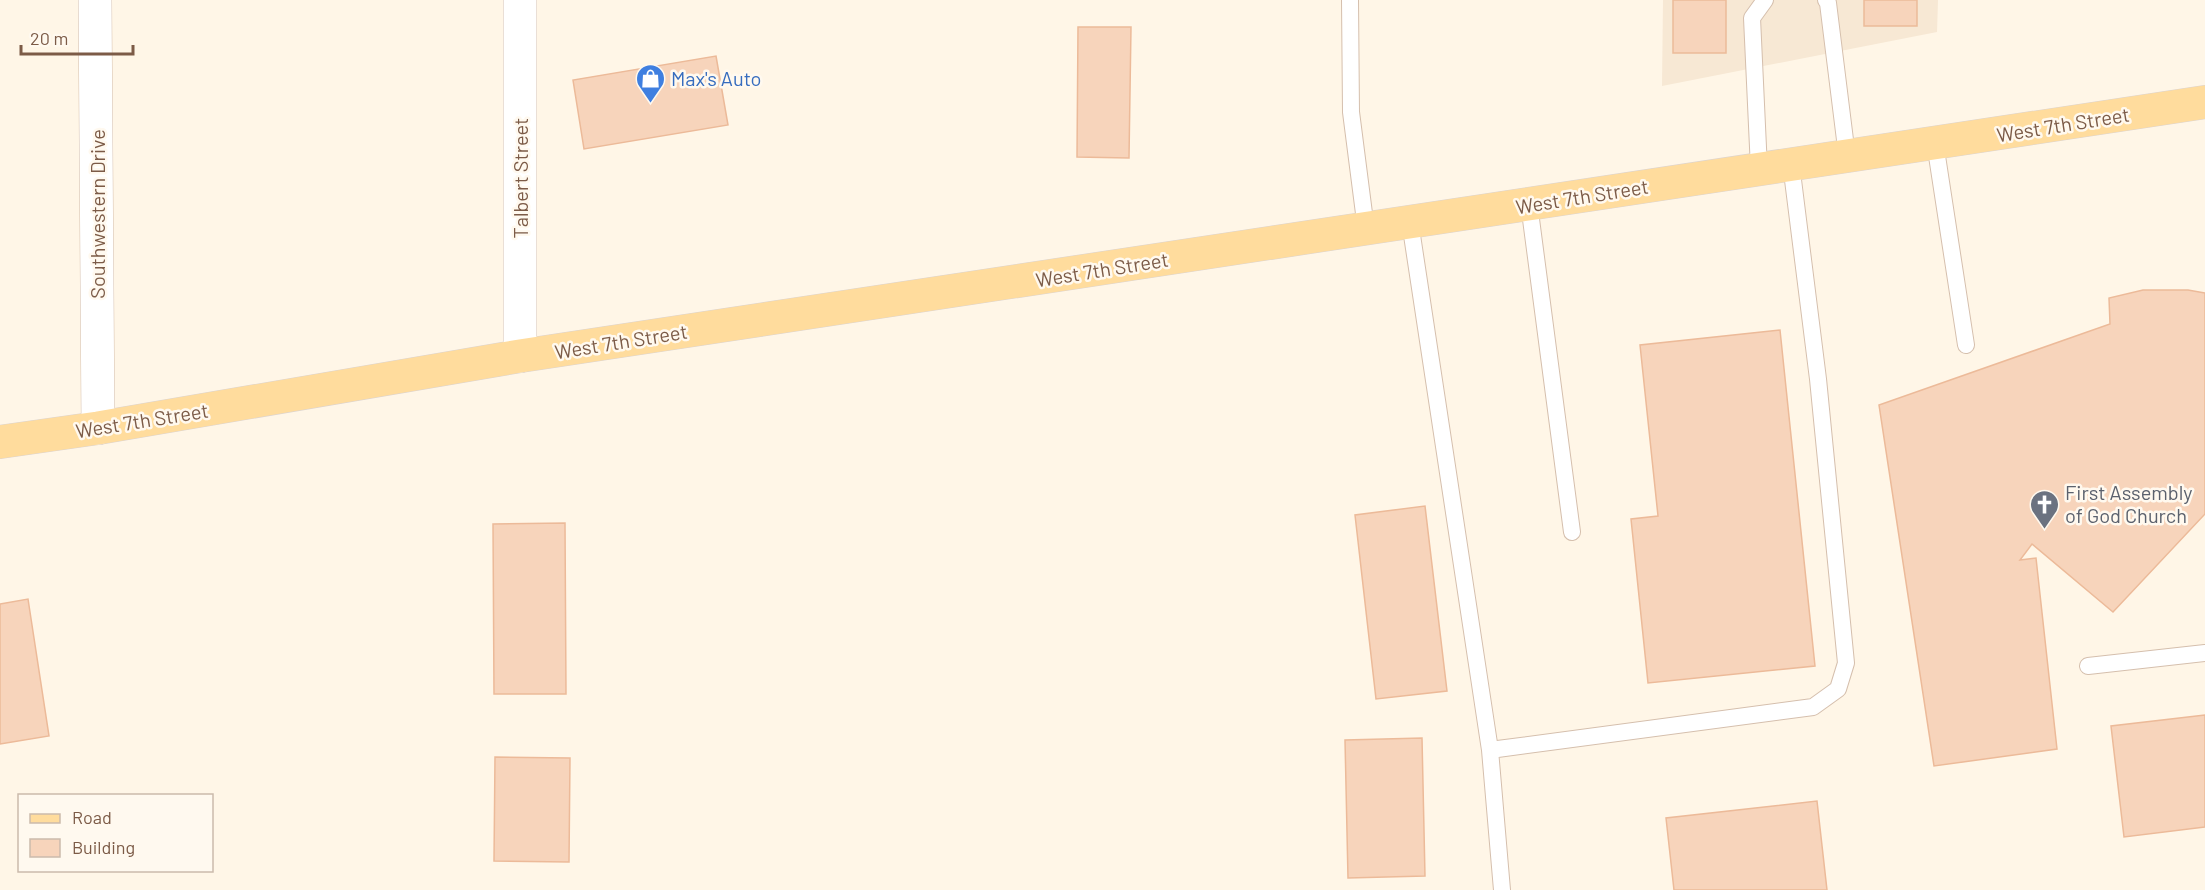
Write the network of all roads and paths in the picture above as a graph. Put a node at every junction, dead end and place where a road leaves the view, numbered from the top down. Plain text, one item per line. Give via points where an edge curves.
1 (95, 0) edge
2 (520, 0) edge
3 (1350, 0) edge
4 (1764, 0) edge
5 (1826, 0) edge
6 (2205, 102) edge
7 (1935, 143) junction
8 (1847, 156) junction
9 (1791, 164) junction
10 (1759, 169) junction
11 (1529, 204) junction
12 (1410, 222) junction
13 (1366, 229) junction
14 (1966, 345) dead end
15 (520, 356) junction
16 (98, 428) junction
17 (0, 442) edge
18 (1572, 532) dead end
19 (2205, 653) edge
20 (2088, 666) dead end
21 (1490, 750) junction
22 (1502, 890) edge

1 - 16 street, Southwestern Drive
2 - 15 street, Talbert Street
3 - 13 lane via 1350,112
4 - 10 lane via 1752,18
5 - 8 lane
6 - 7 main road, West 7th Street
7 - 8 main road, West 7th Street
7 - 14 lane
8 - 9 main road, West 7th Street
9 - 10 main road, West 7th Street
9 - 21 lane via 1818,379 1846,663 1838,689 1813,707
10 - 11 main road, West 7th Street
11 - 12 main road, West 7th Street
11 - 18 lane
12 - 13 main road, West 7th Street
12 - 21 lane
13 - 15 main road, West 7th Street
15 - 16 main road, West 7th Street
16 - 17 main road, West 7th Street
19 - 20 lane
21 - 22 lane

